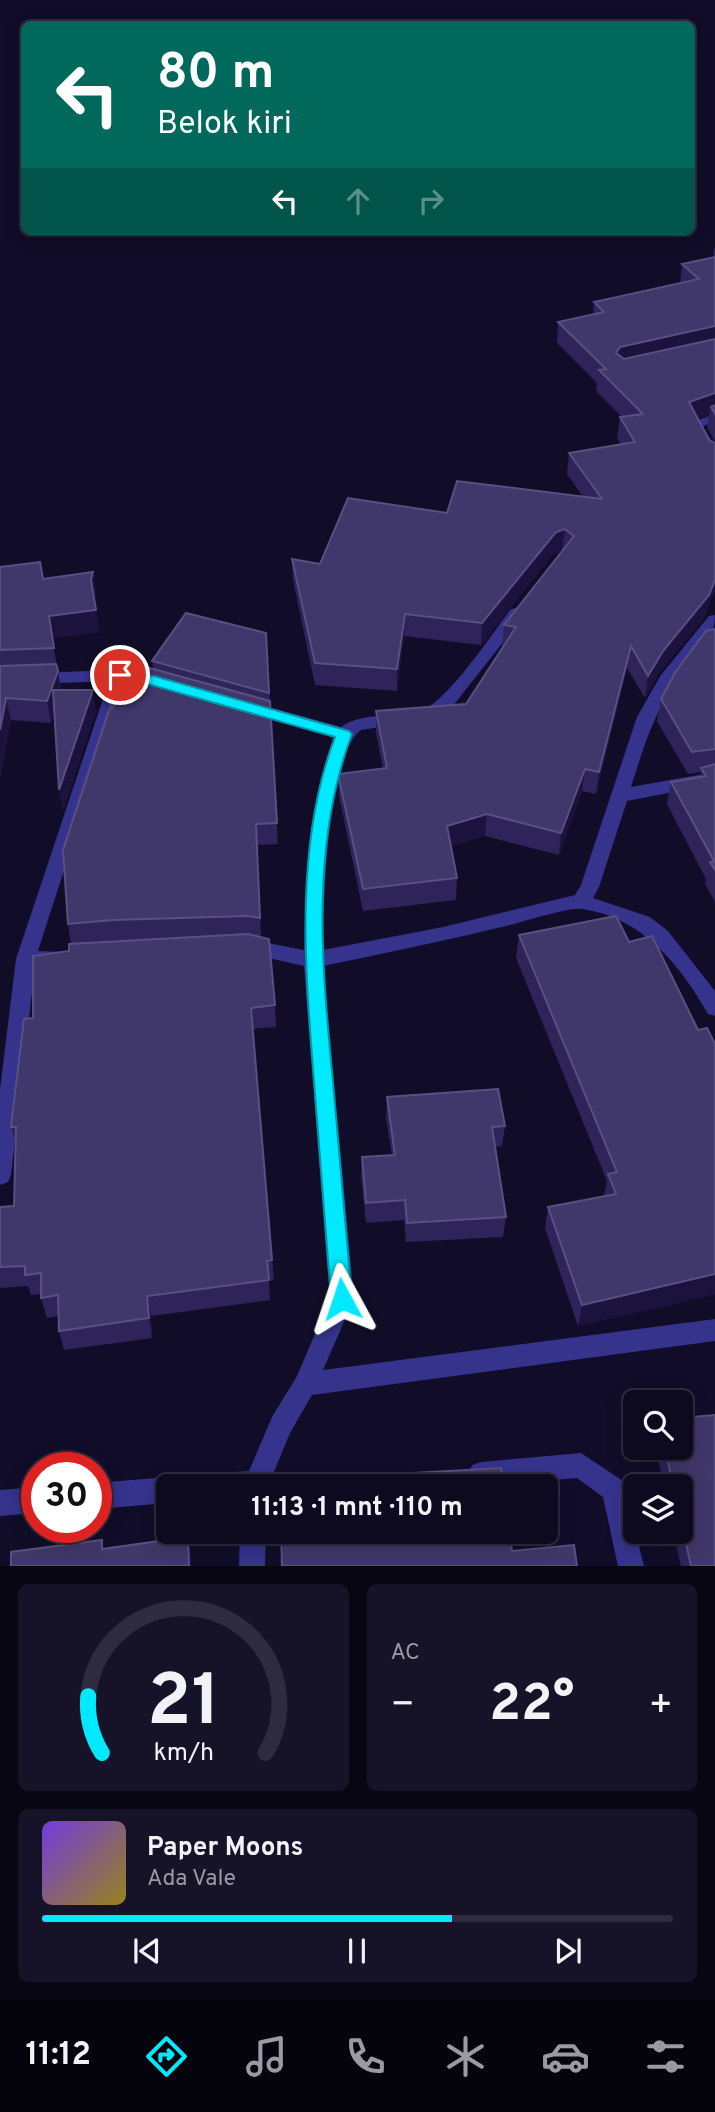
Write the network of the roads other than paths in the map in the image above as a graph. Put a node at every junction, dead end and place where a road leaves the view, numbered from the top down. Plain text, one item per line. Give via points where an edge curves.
1 (715, 418) edge
2 (715, 460) edge
3 (528, 599) edge
4 (715, 620) edge
5 (0, 680) edge
6 (135, 680) junction
7 (175, 686) edge
8 (240, 705) edge
9 (344, 734) junction
10 (715, 778) edge
11 (618, 796) junction
12 (581, 901) junction
13 (224, 947) edge
14 (78, 955) edge
15 (26, 959) junction
16 (313, 960) junction
17 (712, 998) edge
18 (0, 1175) edge
19 (715, 1330) edge
20 (305, 1384) junction
21 (260, 1474) edge
22 (481, 1474) edge
23 (156, 1491) edge
24 (112, 1495) edge
25 (21, 1501) edge
26 (0, 1503) edge
27 (253, 1544) edge
28 (252, 1566) edge
29 (631, 1566) edge

1 - 2 street via 695,424
3 - 9 street via 446,703 428,714 356,725
4 - 11 street via 667,679 645,717
5 - 6 street via 108,675
6 - 7 street
6 - 15 street via 115,687
8 - 9 street
9 - 16 street via 333,763 316,861
10 - 11 street
11 - 12 street via 590,887
12 - 16 street
12 - 17 street via 644,922 657,931
13 - 16 street via 250,946
14 - 15 street
15 - 18 street
16 - 20 street via 342,1299
19 - 20 street
20 - 21 street
22 - 29 street via 581,1465 614,1490
23 - 24 street
25 - 26 street
27 - 28 street

